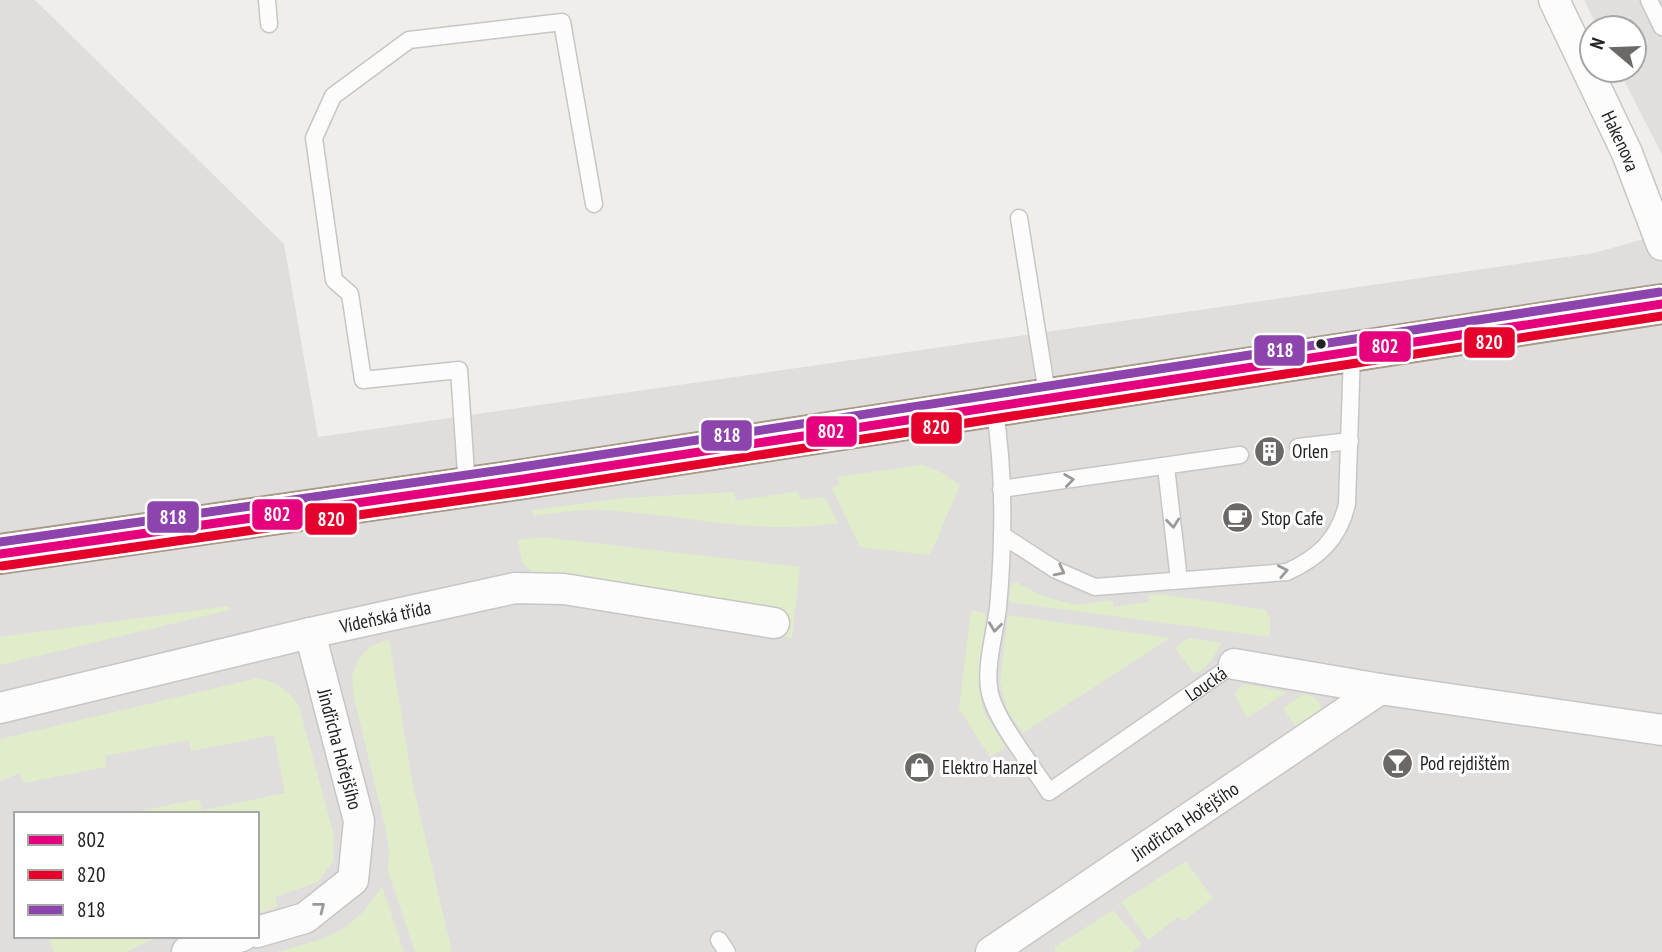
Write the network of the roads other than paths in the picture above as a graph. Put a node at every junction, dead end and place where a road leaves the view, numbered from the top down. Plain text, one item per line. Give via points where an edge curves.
1 (267, 0) edge
2 (1554, 0) edge
3 (1649, 0) edge
4 (270, 24) dead end
5 (1662, 27) edge
6 (594, 204) dead end
7 (1019, 218) dead end
8 (1662, 245) edge
9 (1662, 304) edge
10 (1352, 354) junction
11 (1048, 400) junction
12 (994, 406) junction
13 (1350, 441) junction
14 (1298, 447) dead end
15 (1240, 455) dead end
16 (1166, 467) junction
17 (467, 488) junction
18 (1001, 489) junction
19 (1002, 535) junction
20 (0, 554) edge
21 (1179, 580) junction
22 (774, 623) dead end
23 (310, 633) junction
24 (1234, 664) joint
25 (1380, 689) junction
26 (0, 708) edge
27 (1662, 730) edge
28 (259, 931) edge
29 (235, 938) edge
30 (187, 952) edge
31 (991, 952) edge

1 - 4 lane
2 - 8 street, Hakenova via 1627,153
3 - 5 lane
6 - 17 lane via 562,22 409,40 333,96 314,138 334,280 350,294 363,380 459,370
7 - 11 lane
9 - 10 main road
10 - 11 main road
10 - 13 lane
11 - 12 main road
12 - 17 main road
12 - 18 lane, Loucká
13 - 14 lane
21 -> 13 lane via 1287,572 1321,552 1344,518 1350,487
15 - 16 lane
18 -> 16 lane
16 -> 21 lane
17 - 20 main road
18 - 19 lane, Loucká
19 -> 21 lane via 1056,570 1095,587
19 -> 24 lane, Loucká via 990,695 1049,792
22 - 23 street, Vídeňská třída via 538,587 477,595
23 - 26 street, Vídeňská třída
28 -> 23 street, Jindřicha Hořejšího via 306,918 353,880 359,821
24 - 25 street, Loucká
25 - 27 street, Loucká
25 - 31 street, Jindřicha Hořejšího
29 - 30 street

